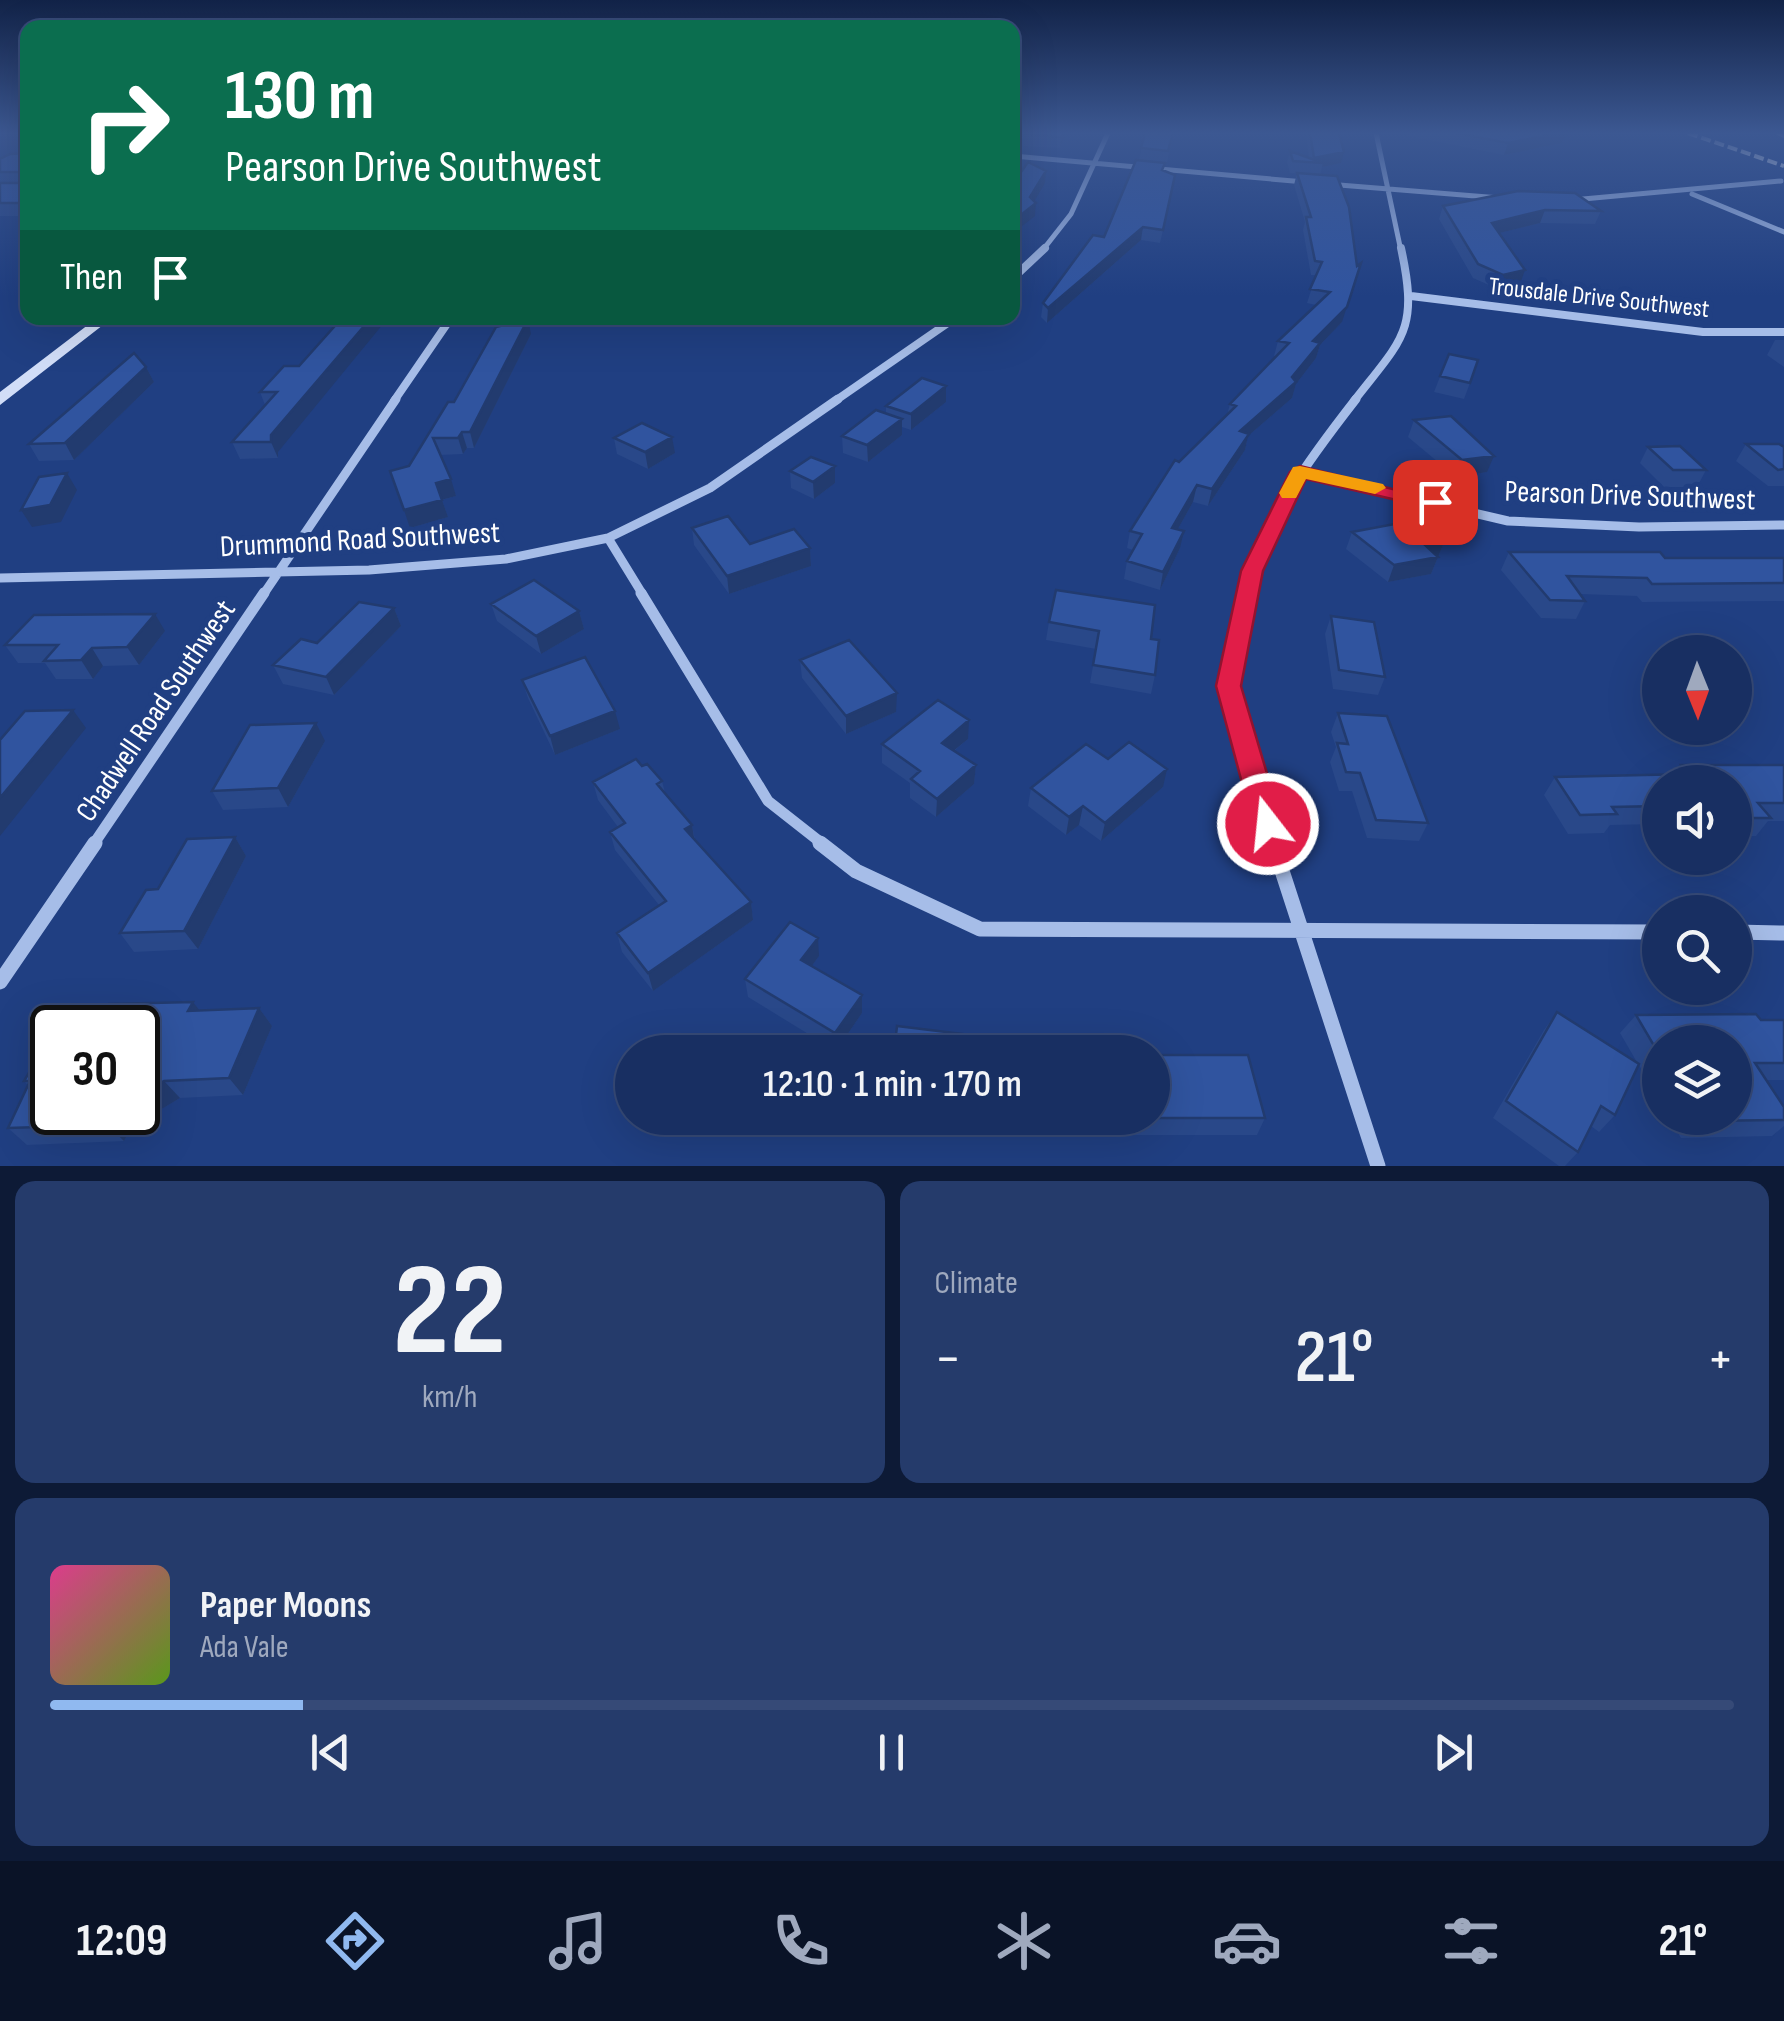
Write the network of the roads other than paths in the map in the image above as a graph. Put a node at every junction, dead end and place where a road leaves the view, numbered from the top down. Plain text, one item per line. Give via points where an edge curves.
1 (1085, 187) edge
2 (1370, 187) edge
3 (1727, 187) edge
4 (1388, 189) junction
5 (1688, 192) junction
6 (1516, 199) edge
7 (1566, 200) edge
8 (1784, 232) edge
9 (1020, 273) edge
10 (1411, 296) junction
11 (96, 325) edge
12 (446, 325) edge
13 (945, 325) edge
14 (1784, 332) edge
15 (0, 400) edge
16 (1300, 472) junction
17 (1784, 525) edge
18 (608, 538) junction
19 (282, 571) junction
20 (0, 578) edge
21 (1297, 928) junction
22 (1642, 932) edge
23 (1752, 932) edge
24 (1784, 933) edge
25 (0, 982) edge
26 (1378, 1166) edge

1 - 9 street via 1049,249
2 - 4 street
3 - 5 street
4 - 6 street
4 - 10 street
5 - 7 street
5 - 8 street
10 - 14 street, Trousdale Drive Southwest via 1703,332
10 - 16 street via 1402,339
11 - 15 main road
12 - 19 street, Chadwell Road Southwest
13 - 18 street, Drummond Road Southwest via 710,488
16 - 17 street, Pearson Drive Southwest via 1508,521
16 - 21 street via 1252,571 1228,686
18 - 19 street, Drummond Road Southwest via 506,559
18 - 21 street via 768,801 856,871 980,929
19 - 20 street, Drummond Road Southwest
19 - 25 street, Chadwell Road Southwest
21 - 22 street
21 - 26 street
23 - 24 street

